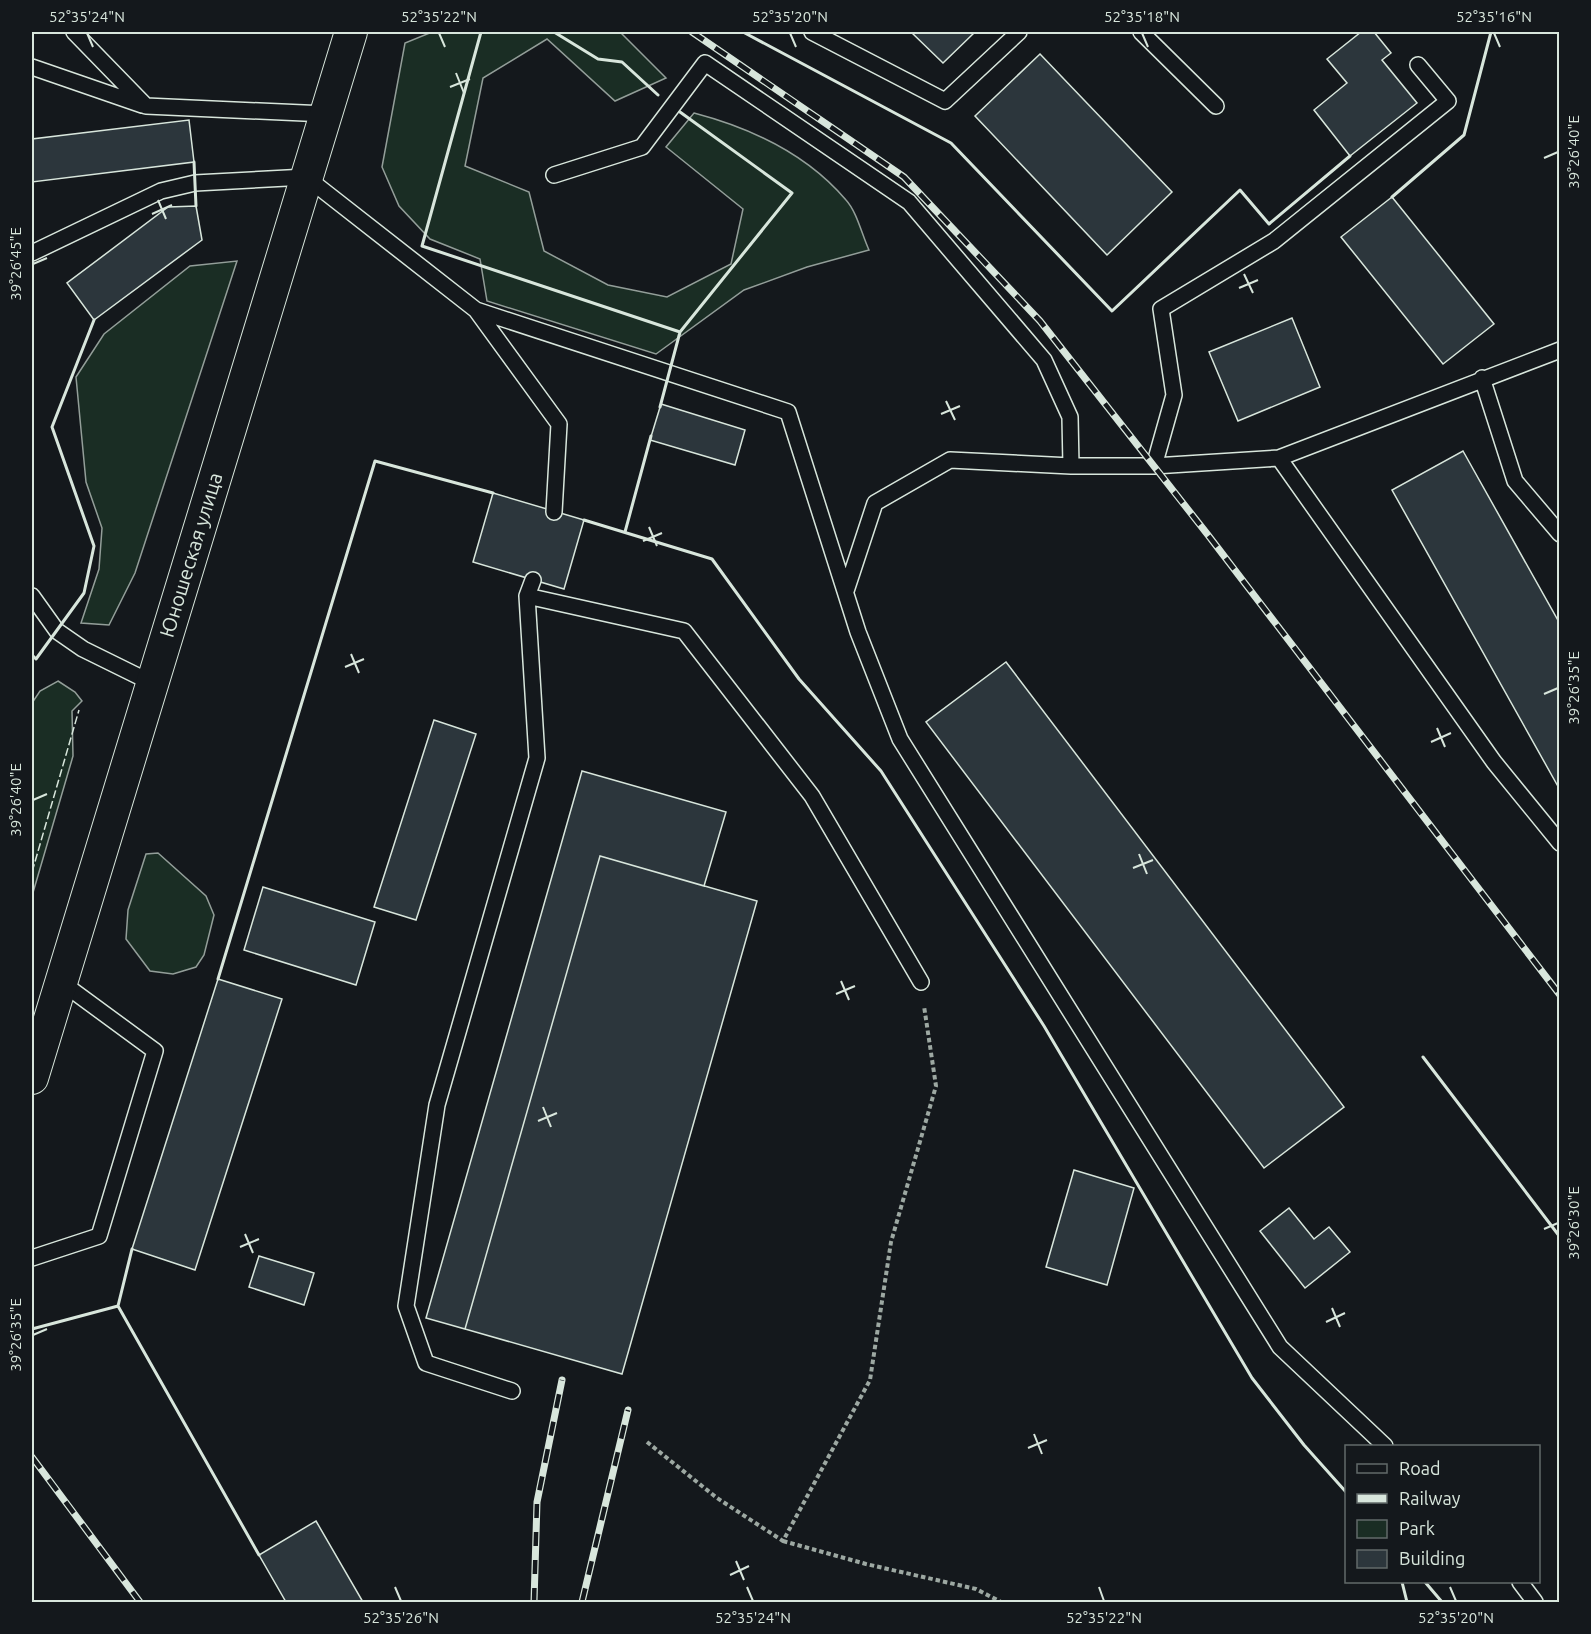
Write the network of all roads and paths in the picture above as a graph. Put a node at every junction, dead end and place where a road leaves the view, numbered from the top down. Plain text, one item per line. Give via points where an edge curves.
1 (74, 32) edge
2 (351, 32) edge
3 (812, 32) edge
4 (1019, 32) edge
5 (1141, 32) edge
6 (1419, 65) dead end
7 (32, 67) edge
8 (146, 106) junction
9 (1215, 106) dead end
10 (326, 114) junction
11 (554, 175) dead end
12 (306, 177) junction
13 (32, 253) edge
14 (476, 310) junction
15 (1560, 350) edge
16 (1482, 378) junction
17 (1279, 458) junction
18 (1071, 465) junction
19 (1154, 466) junction
20 (554, 512) dead end
21 (1560, 534) edge
22 (532, 580) dead end
23 (846, 591) junction
24 (32, 596) edge
25 (527, 596) junction
26 (152, 683) junction
27 (1560, 843) edge
28 (61, 982) junction
29 (921, 982) joint
30 (32, 1078) edge
31 (32, 1258) edge
32 (512, 1391) dead end
33 (647, 1442) dead end
34 (1384, 1445) edge
35 (783, 1541) junction
36 (1521, 1583) edge
37 (1001, 1602) edge
38 (1535, 1602) edge

1 - 8 lane
2 - 10 street, Юношеская улица
3 - 4 lane via 945,100
5 - 9 lane
6 - 19 lane via 1448,101 1274,241 1161,309 1174,395
7 - 8 lane
8 - 10 lane
10 - 12 street, Юношеская улица
11 - 18 lane via 642,147 705,63 909,201 1044,360 1070,417
12 - 13 lane via 195,183 161,191
12 - 14 lane
12 - 26 street, Юношеская улица
14 - 20 lane via 559,424
14 - 23 lane via 789,412
15 - 16 lane
16 - 17 lane
16 - 21 lane via 1515,481
17 - 19 lane
17 - 27 lane via 1494,762
18 - 19 lane
18 - 23 lane via 950,460 875,503
22 - 25 lane
23 - 34 lane via 900,739 1280,1347
24 - 26 lane via 57,631 83,649
25 - 29 lane via 684,631 812,796
25 - 32 lane via 537,758 437,1105 406,1306 426,1363
26 - 28 street, Юношеская улица
28 - 30 street, Юношеская улица
28 - 31 lane via 154,1051 99,1236
29 - 35 path via 936,1086 891,1242 870,1380
33 - 35 path via 717,1498
35 - 37 path via 976,1589
36 - 38 lane

